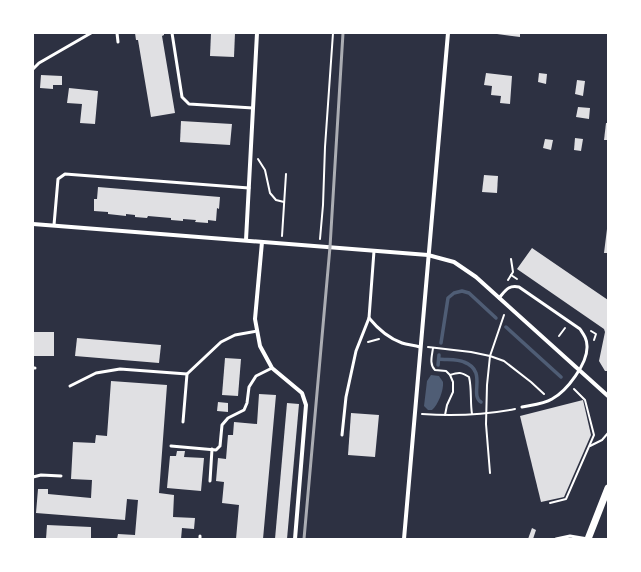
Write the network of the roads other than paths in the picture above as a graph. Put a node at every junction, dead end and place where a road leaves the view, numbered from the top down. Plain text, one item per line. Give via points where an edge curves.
1 (91, 33) edge
2 (117, 33) edge
3 (172, 33) edge
4 (257, 33) edge
5 (448, 33) edge
6 (118, 42) dead end
7 (33, 69) edge
8 (253, 108) junction
9 (249, 188) junction
10 (33, 224) edge
11 (54, 225) junction
12 (246, 240) junction
13 (262, 242) junction
14 (374, 251) junction
15 (428, 255) junction
16 (499, 298) junction
17 (369, 318) junction
18 (257, 331) junction
19 (420, 347) junction
20 (272, 368) junction
21 (579, 370) junction
22 (187, 374) junction
23 (70, 386) dead end
24 (608, 396) edge
25 (522, 407) road end
26 (183, 422) dead end
27 (342, 435) dead end
28 (171, 446) dead end
29 (212, 450) junction
30 (61, 476) dead end
31 (33, 477) edge
32 (210, 481) dead end
33 (608, 488) edge
34 (295, 539) edge
35 (404, 539) edge
36 (556, 539) edge
37 (588, 539) edge

1 - 7 lane
2 - 6 lane
3 - 8 lane via 182,97 189,104
4 - 8 street
5 - 15 street
8 - 9 street
9 - 11 lane via 65,174 58,179
9 - 12 street
10 - 11 street
11 - 12 street
12 - 13 street
13 - 14 street
13 - 18 street via 255,319
14 - 15 street
14 - 17 lane
15 - 16 street via 454,262 476,277
15 - 19 street
16 - 21 street
16 - 21 lane via 508,288 519,287 580,329 586,337 588,347
17 - 19 lane via 378,329 390,337 401,343
17 - 27 lane via 356,351 346,397
18 - 20 street via 260,346
18 - 22 lane via 235,335 220,342
19 - 35 street
20 - 29 lane via 256,376 249,387 244,410 228,418 222,425 220,446
20 - 34 street via 302,393 306,405
21 - 24 street
21 - 25 lane via 560,395
22 - 23 lane via 120,369 96,373
22 - 26 lane
28 - 29 lane
29 - 32 lane
30 - 31 lane
33 - 37 street
36 - 37 lane via 570,536

